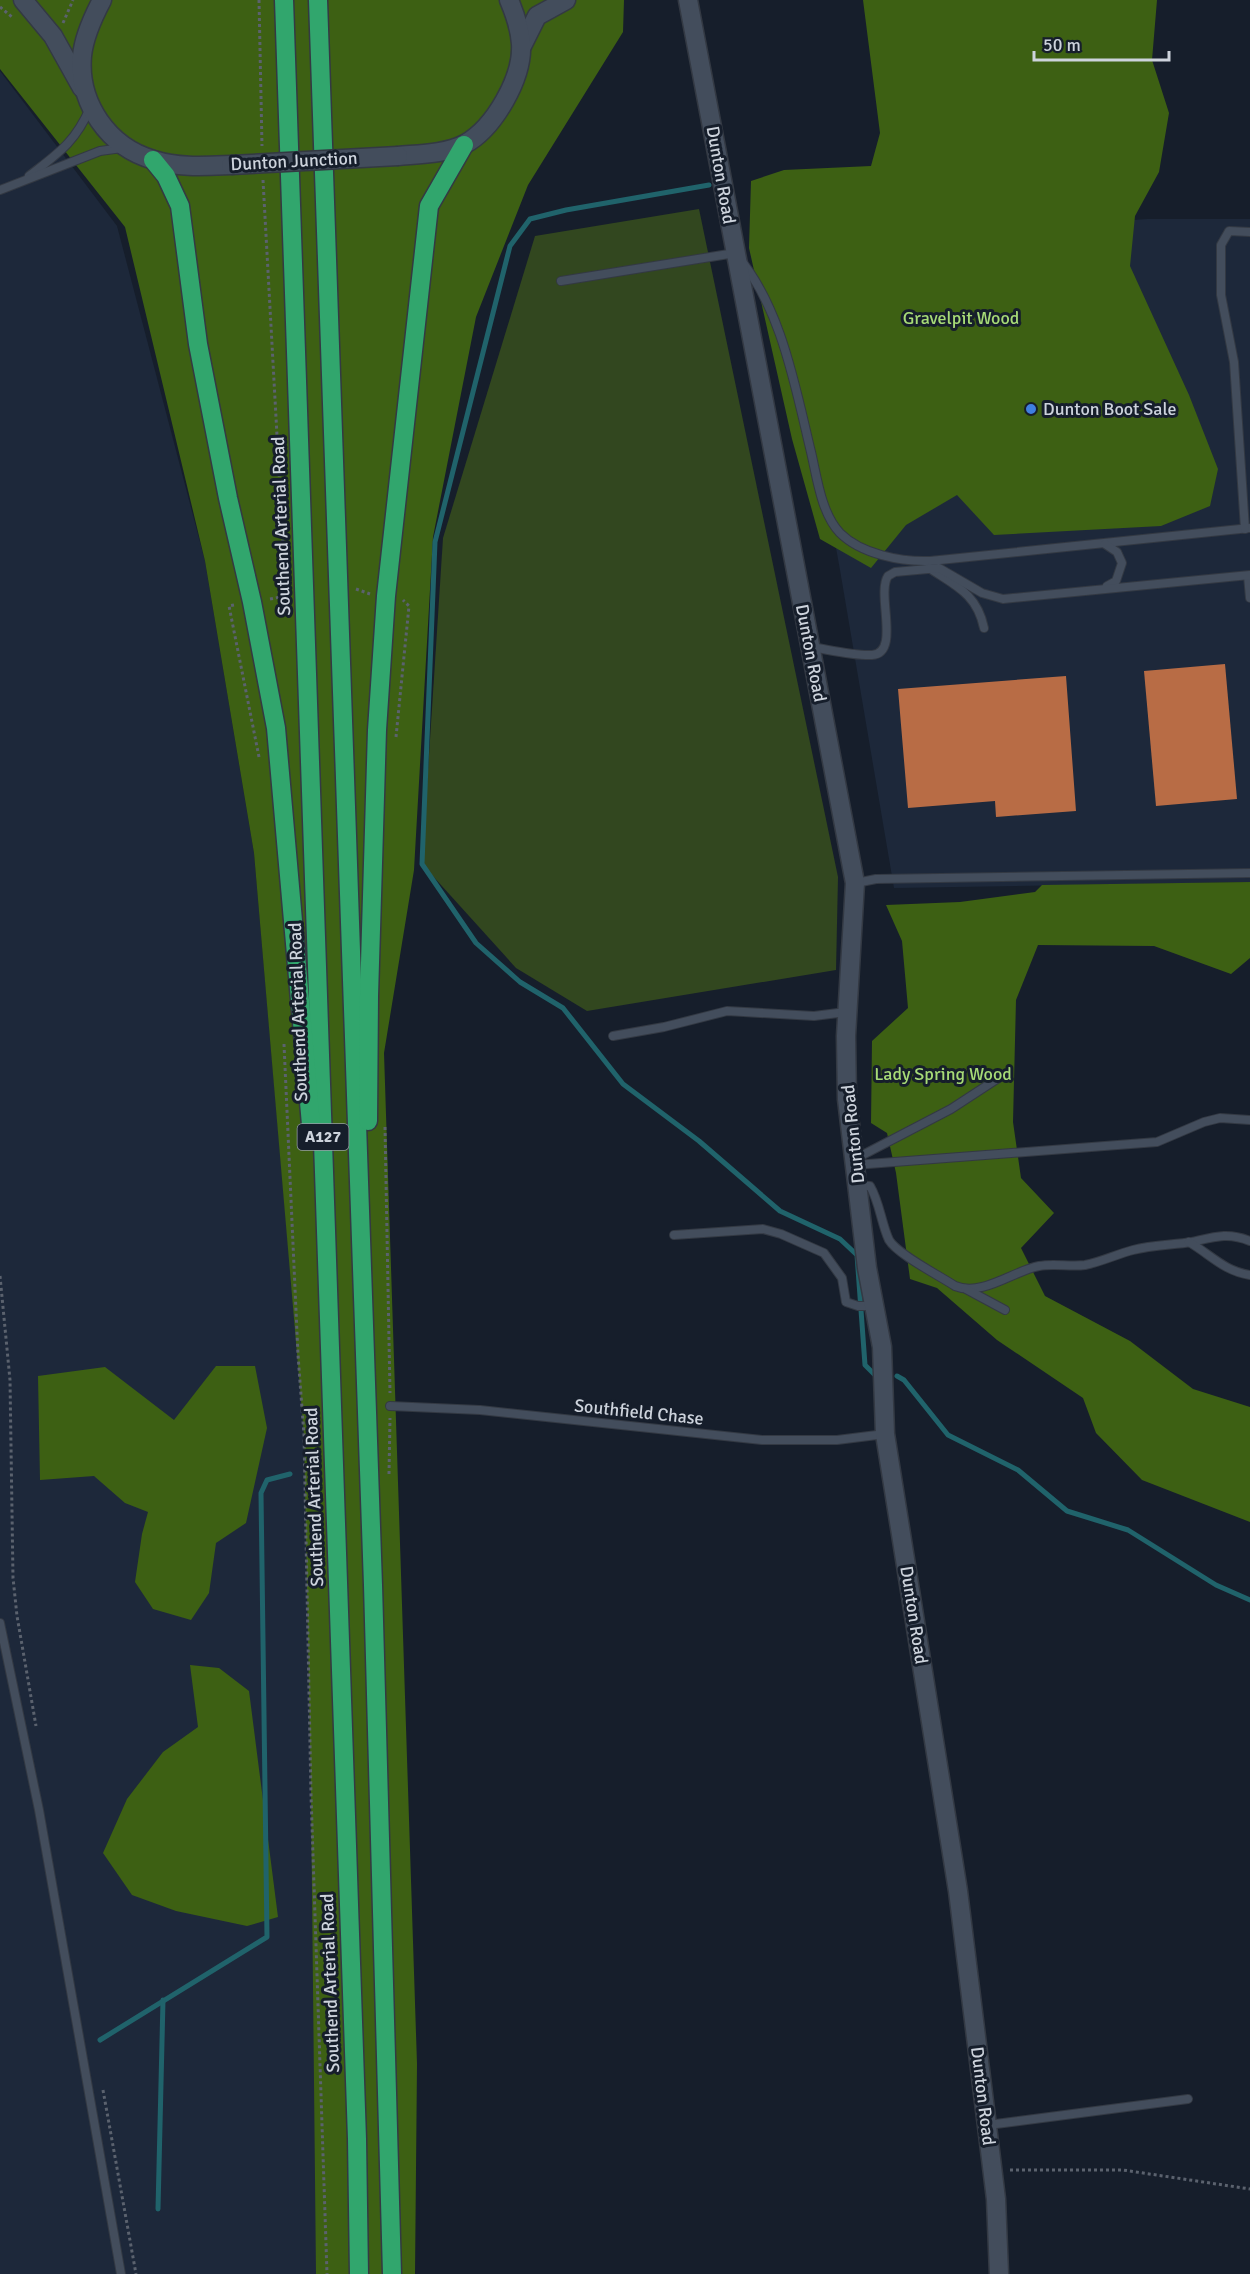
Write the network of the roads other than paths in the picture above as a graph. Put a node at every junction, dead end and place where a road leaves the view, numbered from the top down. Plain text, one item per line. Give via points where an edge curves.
1 (23, 0) edge
2 (102, 0) edge
3 (285, 0) edge
4 (318, 0) edge
5 (509, 0) edge
6 (566, 0) edge
7 (688, 0) edge
8 (522, 46) junction
9 (88, 101) junction
10 (464, 145) junction
11 (124, 147) junction
12 (153, 160) junction
13 (23, 181) junction
14 (0, 190) edge
15 (1250, 232) edge
16 (735, 253) junction
17 (561, 281) dead end
18 (1247, 528) edge
19 (1103, 543) junction
20 (929, 568) junction
21 (1249, 576) edge
22 (1098, 590) junction
23 (1250, 598) edge
24 (984, 628) dead end
25 (810, 647) junction
26 (1250, 873) edge
27 (855, 883) junction
28 (848, 1011) junction
29 (613, 1036) dead end
30 (1000, 1077) dead end
31 (1250, 1120) edge
32 (855, 1162) junction
33 (858, 1186) junction
34 (674, 1235) dead end
35 (1189, 1242) junction
36 (1250, 1242) edge
37 (1250, 1275) edge
38 (965, 1289) junction
39 (328, 1299) junction
40 (874, 1306) junction
41 (1005, 1310) dead end
42 (366, 1405) junction
43 (390, 1406) road end
44 (885, 1434) junction
45 (0, 1623) edge
46 (1188, 2099) dead end
47 (987, 2125) junction
48 (121, 2274) edge
49 (359, 2274) edge
50 (392, 2274) edge
51 (999, 2274) edge

1 - 9 street, Dunton Junction via 53,36
2 - 9 street via 90,21 82,56
3 - 39 highway, Southend Arterial Road / A127
4 - 42 highway, A127
5 - 8 street, Dunton Junction
6 - 8 street via 537,16
7 - 16 street, Dunton Road
8 - 10 street, Dunton Junction via 504,104 484,131
9 - 11 street, Dunton Junction via 107,131
9 - 13 lane via 84,123 68,145
10 - 12 street, Dunton Junction, bridge via 435,153 231,165 188,166
10 - 42 highway via 429,206 386,596 377,730 369,996
11 - 12 street, Dunton Junction
11 - 13 lane via 100,151
12 - 39 highway via 166,176 180,206 198,344 276,728
13 - 14 lane
15 - 18 lane via 1230,231 1221,244 1220,262 1221,295 1234,362
16 - 17 lane
16 - 19 lane via 761,288 768,305 824,503 831,522 849,541 892,557 920,561
16 - 25 street, Dunton Road
18 - 19 lane
19 - 22 lane via 1117,552 1122,563 1116,581
20 - 22 lane via 944,569 982,593 1003,599
20 - 24 lane via 968,595 979,608
20 - 25 lane via 895,572 886,577 883,590 887,639 879,652 872,655
21 - 22 lane
21 - 23 lane
25 - 27 street, Dunton Road
26 - 27 lane via 876,879
27 - 28 street, Dunton Road
28 - 29 lane via 814,1016 727,1011 664,1028
28 - 32 street, Dunton Road via 847,1099
30 - 32 lane
31 - 32 lane via 1220,1118 1157,1142
32 - 33 street, Dunton Road
33 - 38 lane via 870,1186 876,1195 890,1240 899,1251
33 - 40 street, Dunton Road
34 - 40 lane via 763,1229 781,1233 824,1252 842,1278 846,1302
35 - 36 lane via 1237,1236
35 - 37 lane via 1220,1265
35 - 38 lane via 1132,1250 1083,1265 1038,1266 986,1286
38 - 41 lane
39 - 49 highway, Southend Arterial Road / A127
40 - 44 street, Dunton Road via 882,1347
42 - 50 highway, A127
43 - 44 lane, Southfield Chase via 480,1410 762,1440 837,1440
44 - 47 street, Dunton Road via 958,1891
45 - 48 lane via 39,1810
46 - 47 lane
47 - 51 street, Dunton Road via 996,2199

